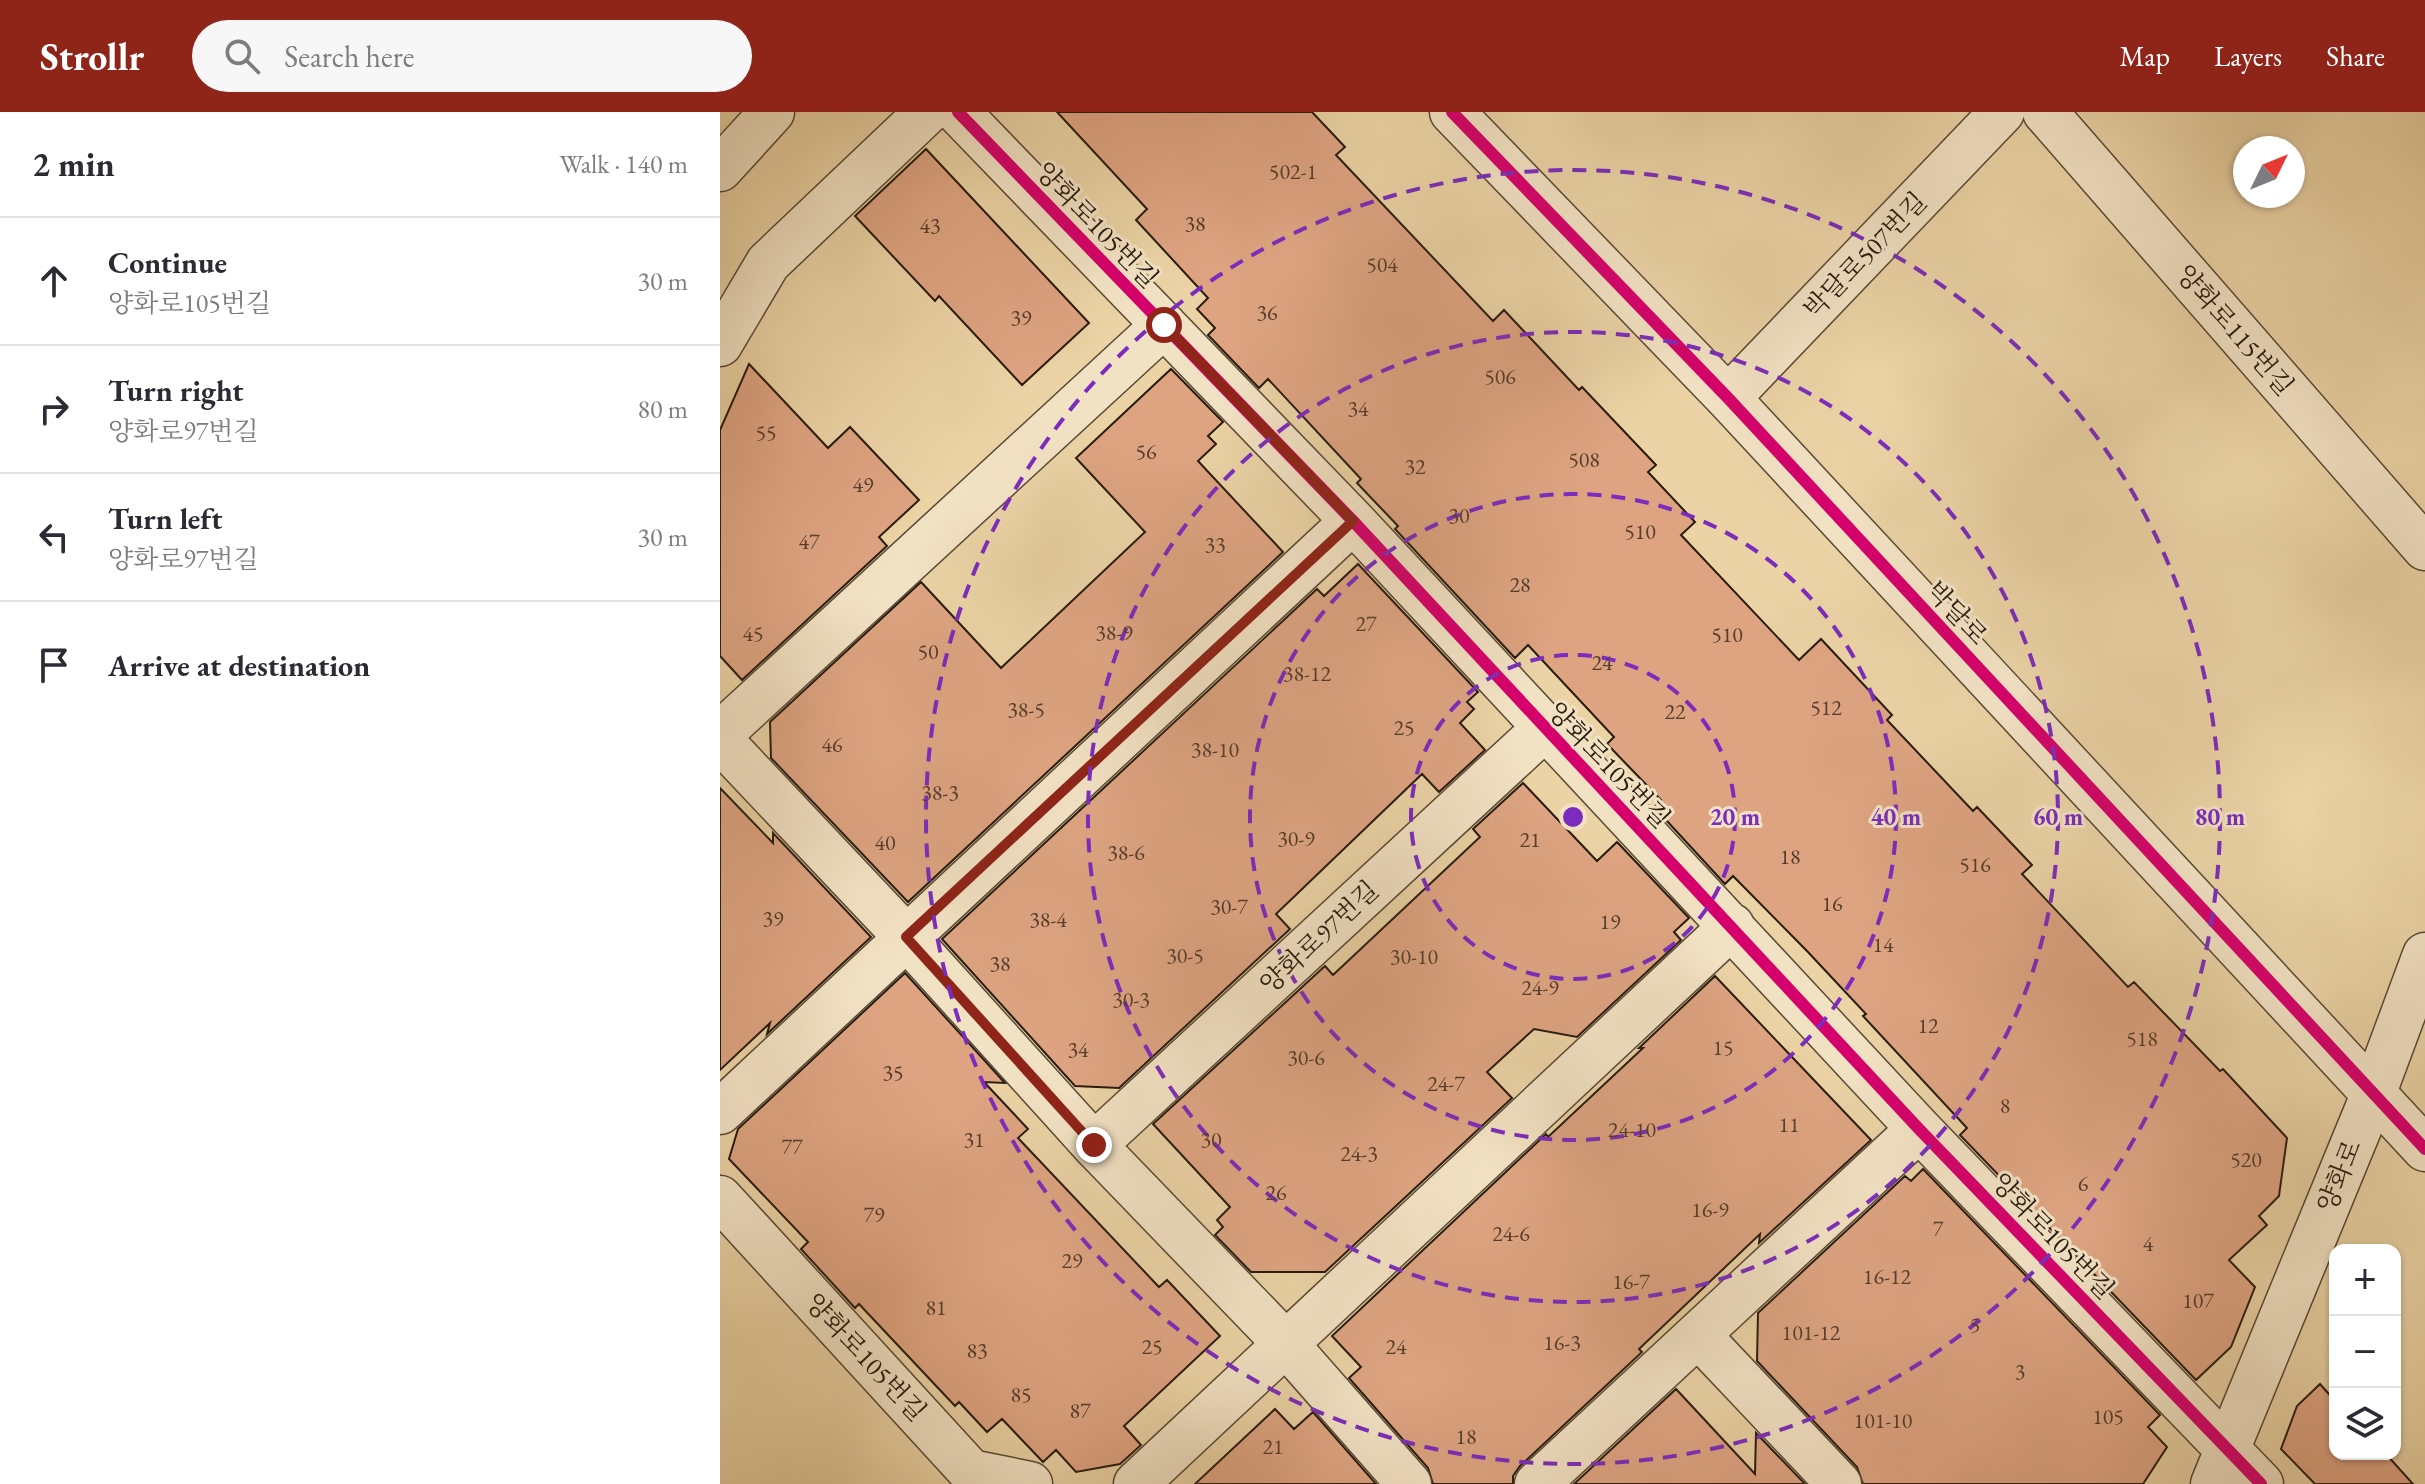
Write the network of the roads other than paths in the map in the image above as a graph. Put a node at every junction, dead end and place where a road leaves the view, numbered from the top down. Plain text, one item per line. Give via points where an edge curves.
1 (772, 112) edge
2 (927, 112) edge
3 (958, 112) edge
4 (1452, 112) edge
5 (2002, 112) edge
6 (2045, 112) edge
7 (720, 169) edge
8 (1164, 325) junction
9 (720, 344) edge
10 (1728, 398) junction
11 (1353, 521) junction
12 (2425, 548) edge
13 (1544, 729) junction
14 (720, 734) edge
15 (720, 740) edge
16 (1732, 926) junction
17 (906, 937) junction
18 (2425, 955) edge
19 (2373, 1095) junction
20 (720, 1112) edge
21 (1919, 1129) junction
22 (1094, 1145) junction
23 (2425, 1149) edge
24 (720, 1198) edge
25 (1698, 1335) junction
26 (1286, 1344) junction
27 (2220, 1466) edge
28 (1030, 1484) edge
29 (1136, 1484) edge
30 (1409, 1484) edge
31 (1537, 1484) edge
32 (1839, 1484) edge
33 (2261, 1484) edge

1 - 7 street
2 - 9 street via 768,263
3 - 8 street, 양화로105번길
4 - 10 street, 박달로
5 - 10 street, 박달로507번길
6 - 12 street, 양화로115번길
8 - 11 street, 양화로105번길
8 - 14 street
10 - 19 street, 박달로
11 - 13 street, 양화로105번길
11 - 17 street
13 - 16 street, 양화로105번길
13 - 22 street, 양화로97번길
15 - 17 street
16 - 21 street, 양화로105번길
16 - 26 street
17 - 20 street
17 - 22 street
18 - 19 street, 양화로
19 - 23 street, 박달로
19 - 27 street, 양화로
21 - 25 street
21 - 27 street, 양화로105번길
22 - 26 street
24 - 28 street, 양화로105번길 via 971,1472
25 - 31 street
25 - 32 street
26 - 29 street
26 - 30 street
27 - 33 street, 양화로105번길

